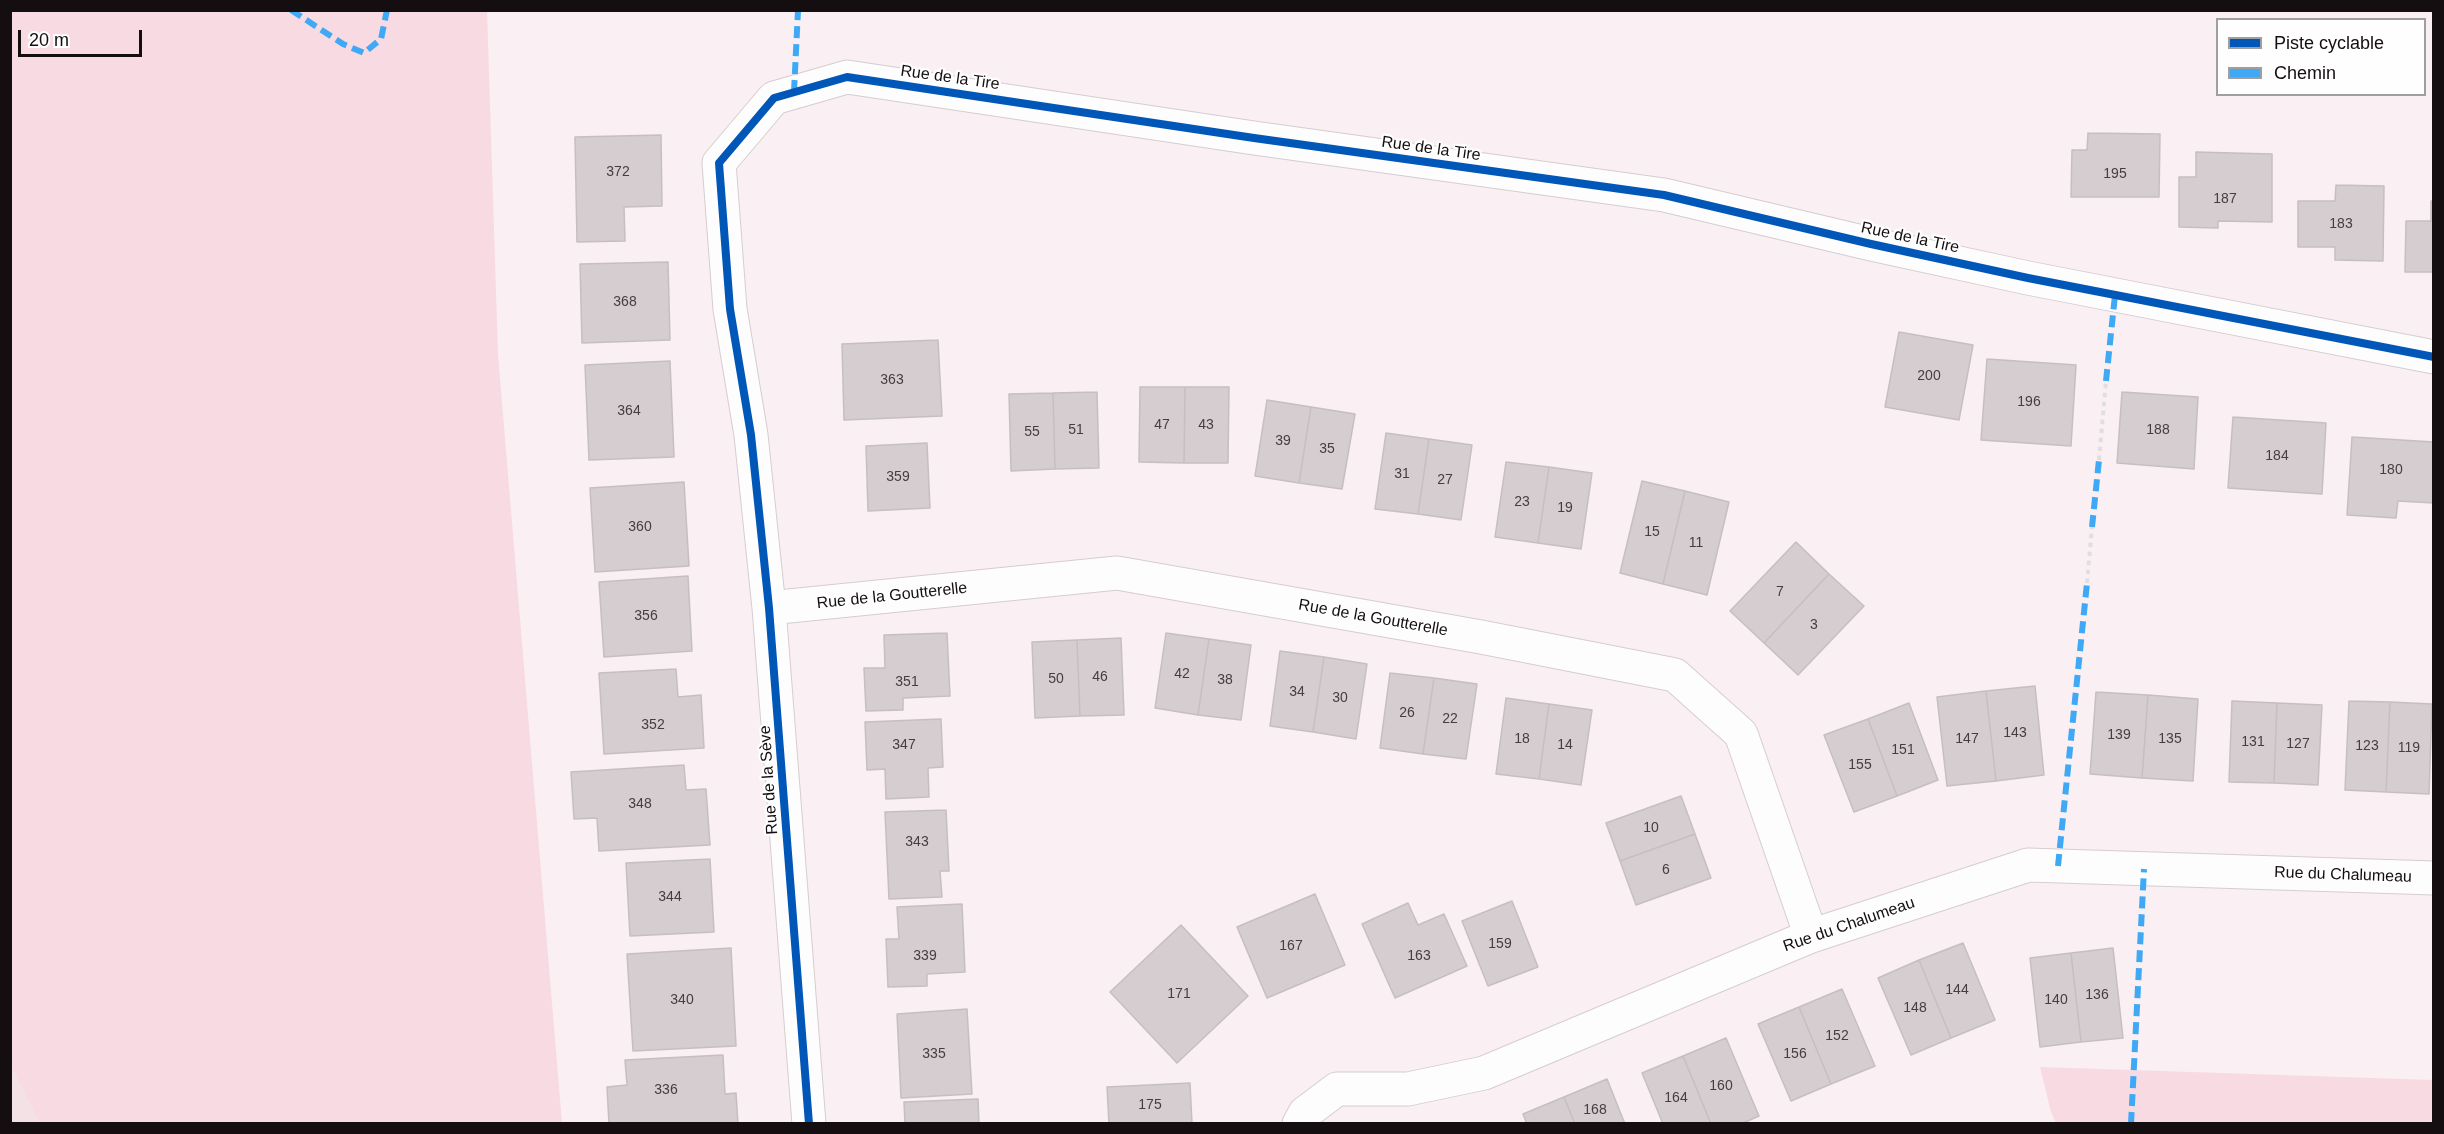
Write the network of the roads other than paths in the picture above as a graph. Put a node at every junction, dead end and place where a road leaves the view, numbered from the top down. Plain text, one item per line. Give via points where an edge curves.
1 (2433, 357) edge
2 (752, 435) joint
3 (769, 608) junction
4 (2433, 878) edge
5 (1811, 936) junction
6 (809, 1124) edge
7 (1299, 1124) edge

1 - 2 street, Rue de la Tire via 2028,278 1664,195 847,77 774,98 719,163 730,309
2 - 3 street, Rue de la Sève
3 - 5 street, Rue de la Goutterelle via 1117,573 1675,675 1741,734
3 - 6 street, Rue de la Sève
4 - 5 street, Rue du Chalumeau via 2028,865
5 - 7 street, Rue du Chalumeau via 1484,1073 1408,1089 1337,1089 1305,1113

